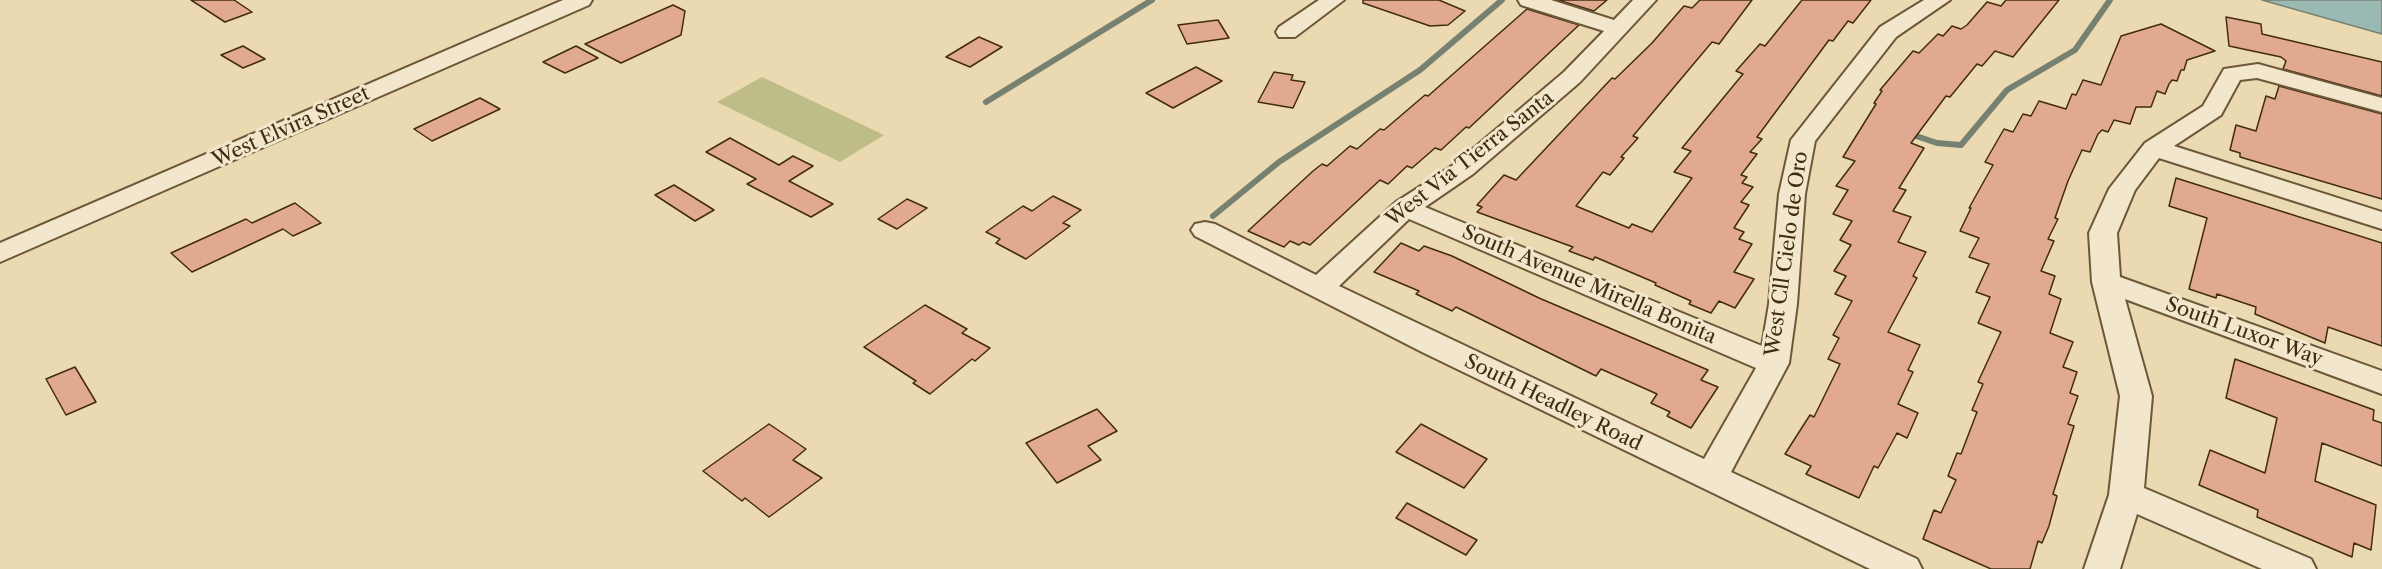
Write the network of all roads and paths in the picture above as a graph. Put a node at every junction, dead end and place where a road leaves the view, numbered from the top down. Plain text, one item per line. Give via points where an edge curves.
1 (581, 0) edge
2 (1333, 0) edge
3 (1529, 0) edge
4 (1645, 0) edge
5 (1939, 0) edge
6 (1618, 28) junction
7 (1287, 32) dead end
8 (2382, 105) edge
9 (2154, 148) junction
10 (1405, 208) junction
11 (2382, 221) edge
12 (1205, 230) dead end
13 (0, 253) edge
14 (2106, 282) junction
15 (1318, 289) junction
16 (1774, 363) junction
17 (2382, 383) edge
18 (1710, 479) junction
19 (2126, 495) junction
20 (1904, 569) edge
21 (2102, 569) edge
22 (2298, 569) edge

1 - 13 street, West Elvira Street
2 - 7 street
3 - 6 street
4 - 6 street, West Via Tierra Santa
5 - 16 street, West Cll Cielo de Oro via 1888,32 1803,140 1792,194
6 - 10 street, West Via Tierra Santa via 1572,77 1464,169
8 - 9 street via 2278,75 2242,71 2232,74 2212,110
9 - 11 street
9 - 14 street via 2122,189 2103,233
10 - 15 street, West Via Tierra Santa
10 - 16 street, South Avenue Mirella Bonita
12 - 15 street, South Headley Road
14 - 17 street, South Luxor Way
14 - 19 street via 2136,396
15 - 18 street, South Headley Road
16 - 18 street, West Cll Cielo de Oro
18 - 20 street, South Headley Road
19 - 21 street
19 - 22 street

